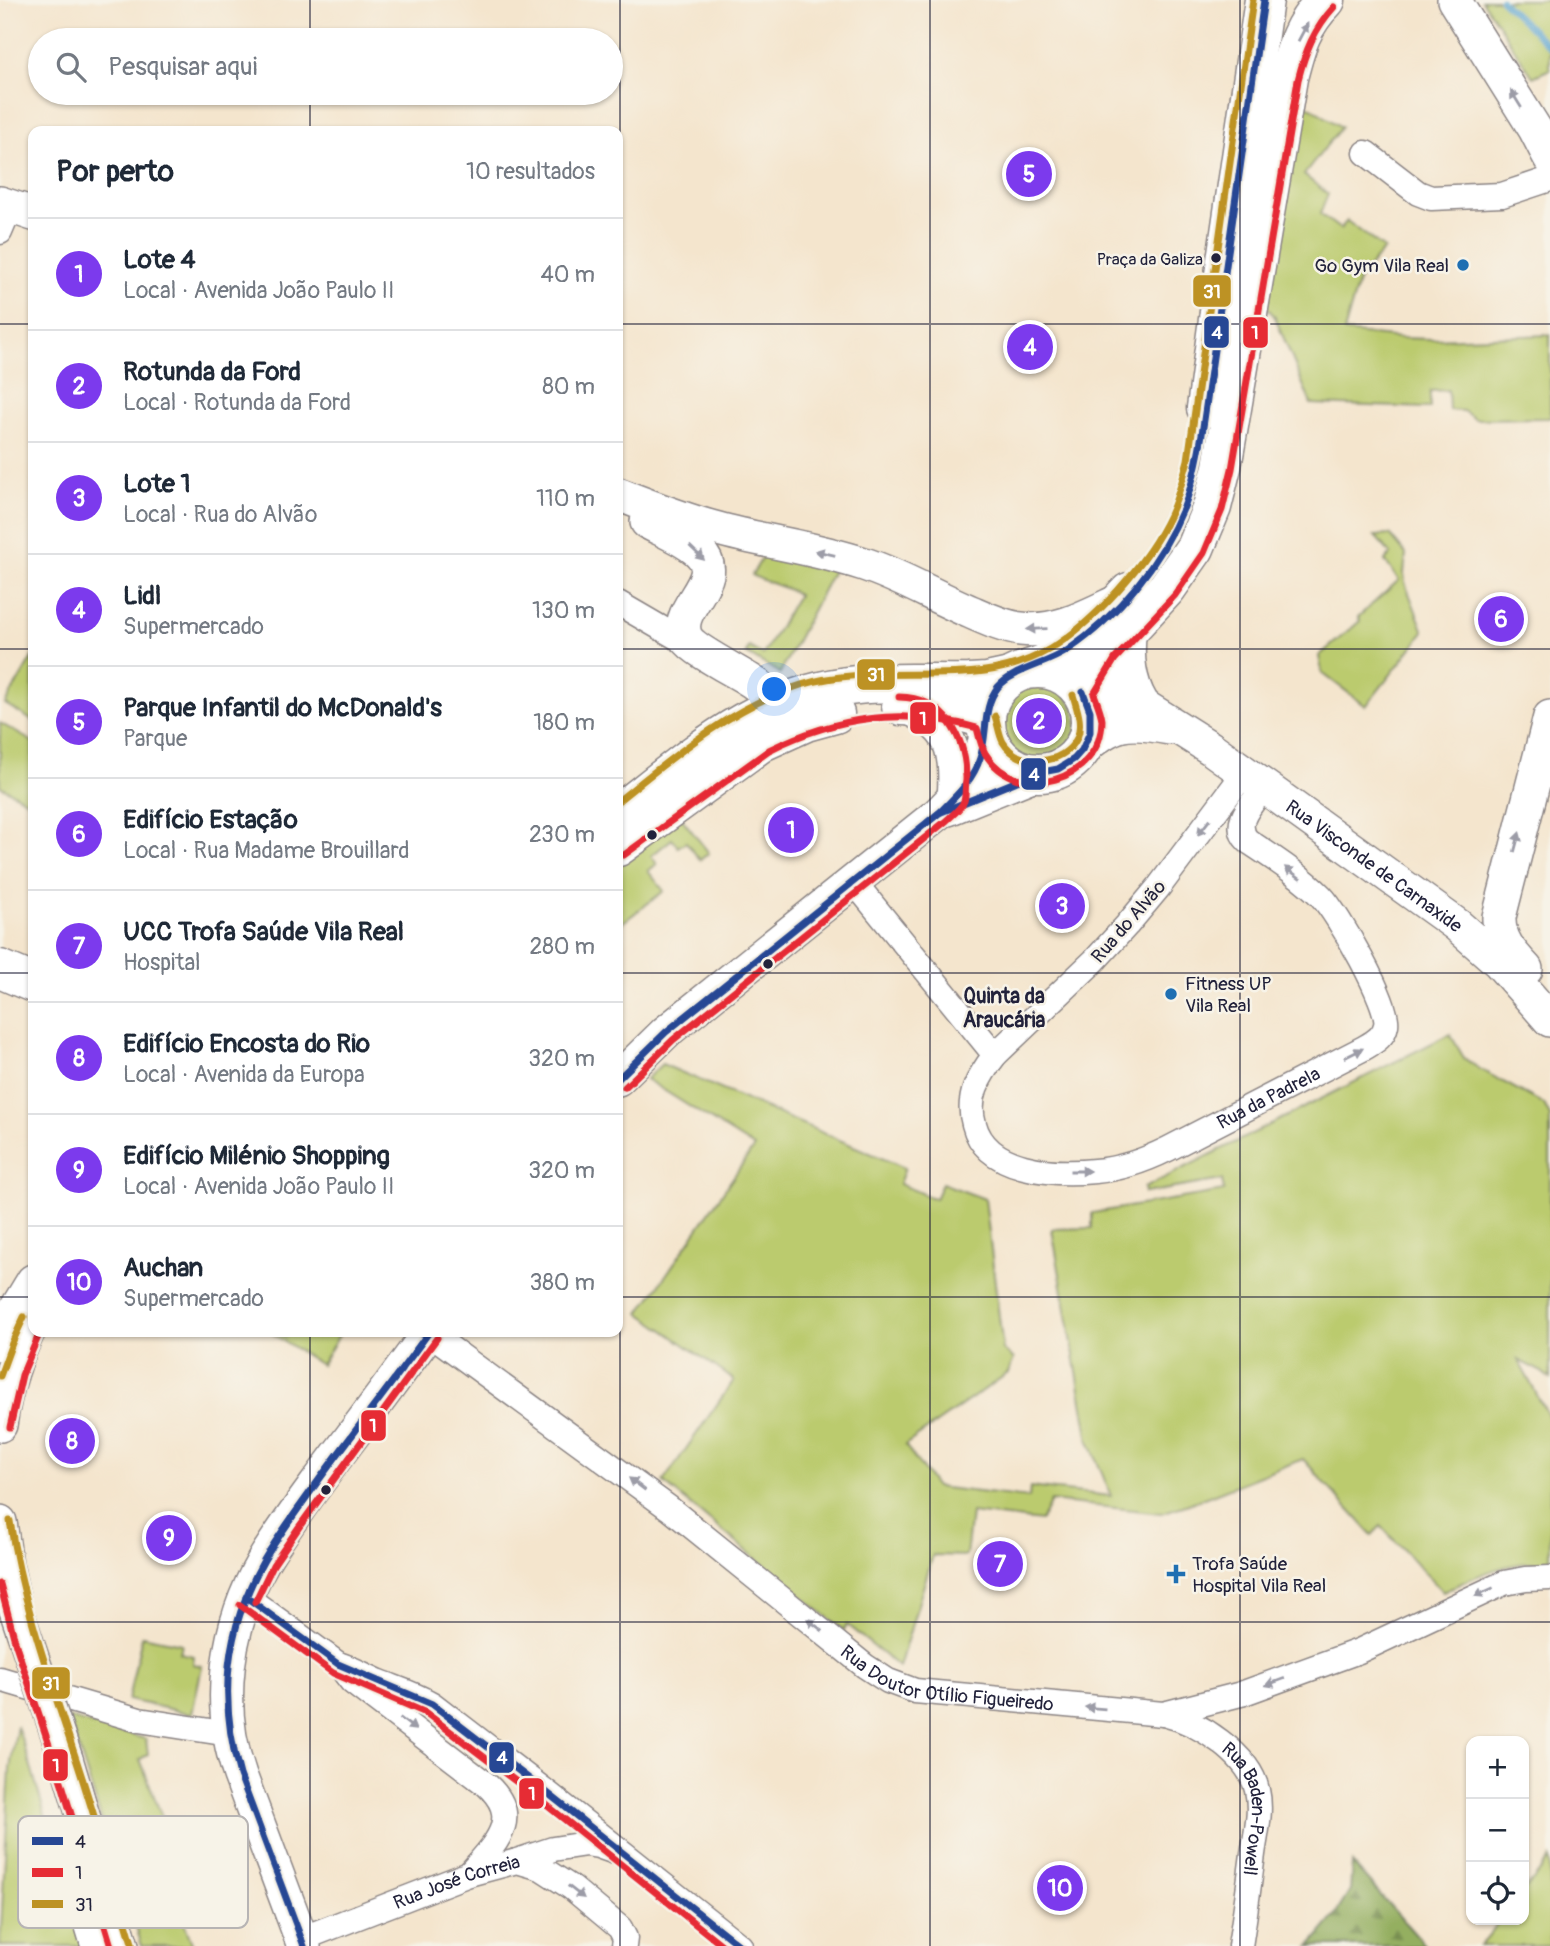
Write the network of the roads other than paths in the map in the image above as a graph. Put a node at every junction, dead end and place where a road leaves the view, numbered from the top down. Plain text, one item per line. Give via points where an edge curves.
1 (1264, 0) edge
2 (1326, 0) edge
3 (1454, 0) edge
4 (1366, 153) dead end
5 (1550, 158) edge
6 (1550, 179) edge
7 (623, 496) edge
8 (623, 509) edge
9 (623, 605) edge
10 (1125, 614) junction
11 (691, 636) junction
12 (1019, 673) junction
13 (1085, 697) junction
14 (1139, 703) junction
15 (778, 704) junction
16 (904, 706) junction
17 (1550, 717) edge
18 (986, 725) junction
19 (1182, 730) junction
20 (1082, 750) junction
21 (1037, 773) junction
22 (1255, 779) junction
23 (947, 805) junction
24 (623, 810) edge
25 (623, 844) edge
26 (854, 881) junction
27 (1501, 909) junction
28 (1462, 930) junction
29 (0, 969) edge
30 (28, 981) edge
31 (1550, 1014) edge
32 (995, 1055) junction
33 (623, 1073) edge
34 (28, 1289) edge
35 (28, 1333) edge
36 (425, 1337) edge
37 (436, 1337) edge
38 (0, 1344) edge
39 (0, 1425) edge
40 (0, 1522) edge
41 (1550, 1578) edge
42 (246, 1597) junction
43 (8, 1622) edge
44 (338, 1664) junction
45 (0, 1679) edge
46 (1163, 1714) junction
47 (229, 1734) junction
48 (55, 1763) junction
49 (67, 1816) edge
50 (74, 1816) edge
51 (629, 1859) junction
52 (517, 1861) junction
53 (469, 1874) junction
54 (94, 1928) edge
55 (115, 1928) edge
56 (302, 1943) edge
57 (98, 1946) edge
58 (122, 1946) edge
59 (624, 1946) edge
60 (740, 1946) edge
61 (1240, 1946) edge

1 - 10 main road via 1198,462 1172,534
10 -> 2 main road via 1177,574 1195,548 1212,507 1288,78 1299,37
5 -> 3 street
4 - 6 street via 1431,198 1493,196
10 -> 7 street via 1093,613 1062,626 1015,628 863,564 717,529
8 -> 11 street via 693,548 705,560 705,580 688,611
9 - 11 street
10 - 12 main road via 1054,659
10 - 13 main road
10 - 14 main road via 1127,671
11 - 15 street
12 - 13 main road via 1040,668 1059,673 1077,684
12 - 15 main road via 969,684 859,684
12 - 18 main road via 1001,684 989,701
13 - 14 street
13 - 20 main road via 1091,721
14 - 19 street, Rua Visconde de Carnaxide
15 - 24 main road via 723,733
16 - 18 main road via 956,711
16 - 23 street via 930,719 950,741 955,760
16 - 25 main road via 835,714 762,742
27 -> 17 street
18 - 21 main road via 1000,757 1017,769
18 - 23 street via 974,774
19 - 20 street via 1139,723 1118,725
19 - 22 street, Rua Visconde de Carnaxide
20 - 21 main road via 1067,765
21 - 23 street
22 - 28 street, Rua Visconde de Carnaxide
22 -> 32 street, Rua do Alvão via 1095,960
32 -> 22 street, Rua da Padrela via 976,1084 972,1101 972,1118 984,1144 1012,1164 1083,1172 1135,1162 1168,1149 1378,1039 1387,1016 1333,909 1307,883 1246,839 1240,826
23 - 26 street
26 - 32 street
26 - 33 street
27 - 28 street via 1484,926
27 - 31 street via 1499,928 1504,943
28 - 31 street, Rua Visconde de Carnaxide
29 - 30 main road
34 - 38 street
35 - 39 street via 6,1391
36 - 42 street via 290,1521
46 -> 37 street, Rua Doutor Otílio Figueiredo via 929,1693 888,1681 664,1504
40 - 43 street
41 -> 46 street, Rua Doutor Otílio Figueiredo via 1504,1583 1359,1651 1241,1694
42 - 44 street
42 - 47 street via 229,1659
43 - 48 street, bridge
44 - 51 street via 432,1704
44 -> 53 street via 352,1682 499,1797 504,1827
45 - 47 street via 139,1720
46 - 61 street, Rua Baden-Powell via 1208,1732 1246,1767 1257,1787 1259,1811
47 - 56 street
48 - 49 street
48 - 50 street
51 - 52 street via 598,1846 574,1845
51 - 60 street
52 - 53 street, Rua José Correia
52 -> 59 street, Rua José Correia via 541,1868 581,1895 620,1928
53 - 56 street, Rua José Correia
54 - 57 street
55 - 58 street

